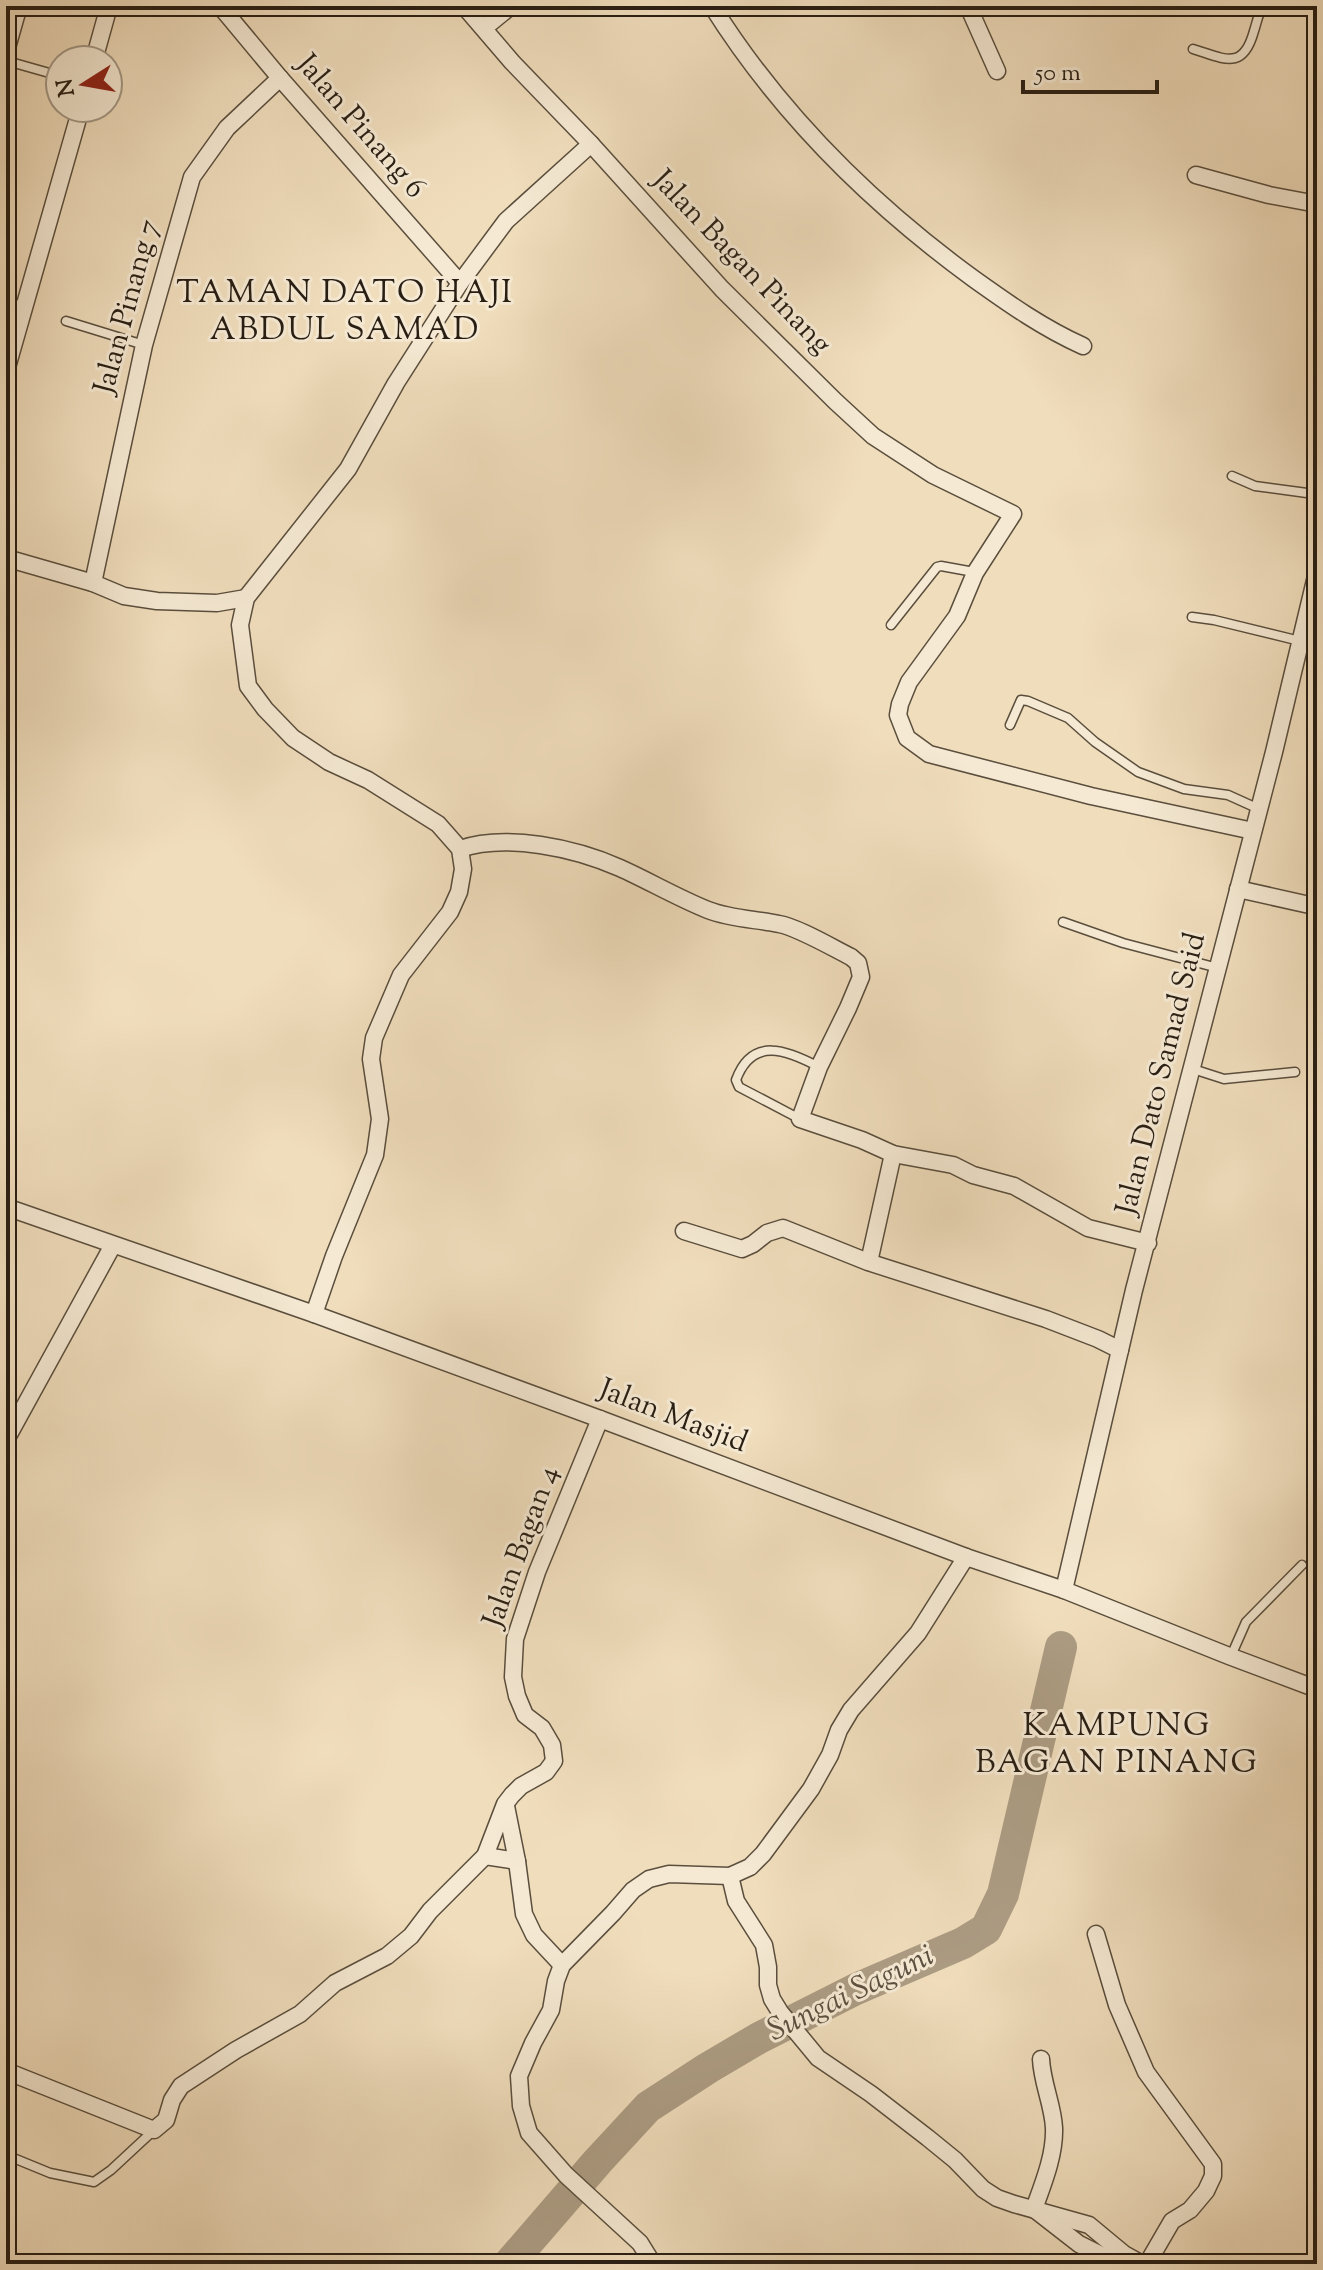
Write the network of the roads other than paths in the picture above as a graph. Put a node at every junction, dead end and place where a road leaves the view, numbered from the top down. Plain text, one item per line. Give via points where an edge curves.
1 (23, 6) edge
2 (109, 6) edge
3 (220, 6) edge
4 (464, 6) edge
5 (511, 6) edge
6 (712, 6) edge
7 (968, 6) edge
8 (1263, 6) edge
9 (484, 28) junction
10 (98, 44) edge
11 (1193, 49) dead end
12 (7, 63) edge
13 (997, 71) dead end
14 (44, 72) edge
15 (280, 78) junction
16 (76, 124) edge
17 (591, 144) junction
18 (1196, 175) dead end
19 (1317, 204) edge
20 (460, 283) junction
21 (6, 302) edge
22 (23, 306) junction
23 (66, 321) dead end
24 (144, 345) junction
25 (1083, 346) dead end
26 (6, 371) edge
27 (1232, 476) dead end
28 (1317, 496) edge
29 (6, 558) edge
30 (1317, 572) edge
31 (975, 573) junction
32 (93, 583) junction
33 (246, 598) junction
34 (1192, 617) dead end
35 (891, 625) dead end
36 (1301, 641) junction
37 (1010, 725) dead end
38 (1259, 809) junction
39 (1253, 831) junction
40 (460, 849) junction
41 (1238, 889) junction
42 (1317, 909) edge
43 (1063, 922) dead end
44 (1219, 968) junction
45 (819, 1067) junction
46 (1193, 1069) junction
47 (1295, 1072) dead end
48 (800, 1119) junction
49 (893, 1154) junction
50 (6, 1207) edge
51 (684, 1231) dead end
52 (1148, 1243) junction
53 (113, 1245) junction
54 (869, 1262) junction
55 (314, 1314) junction
56 (1120, 1350) junction
57 (600, 1419) junction
58 (6, 1440) edge
59 (966, 1557) junction
60 (1302, 1565) dead end
61 (1064, 1590) junction
62 (1230, 1657) junction
63 (1317, 1689) edge
64 (505, 1804) junction
65 (485, 1856) junction
66 (517, 1861) junction
67 (730, 1876) junction
68 (1096, 1934) dead end
69 (562, 1965) junction
70 (1041, 2059) dead end
71 (6, 2071) edge
72 (154, 2130) junction
73 (6, 2155) edge
74 (1034, 2209) junction
75 (1113, 2259) edge
76 (653, 2264) edge
77 (1145, 2264) edge

1 - 12 lane
2 - 10 street
3 - 15 street, Jalan Pinang 6
4 - 9 street, Jalan Bagan Pinang
5 - 9 street
6 - 25 street via 797,122 850,176 948,260 1052,332
7 - 13 street
8 - 11 lane via 1240,58
9 - 17 street, Jalan Bagan Pinang
12 - 14 lane
15 - 20 street, Jalan Pinang 6
15 - 24 street, Jalan Pinang 7 via 227,128 192,177
16 - 22 street
17 - 20 street via 506,221
17 - 31 street, Jalan Bagan Pinang via 722,289 873,436 933,475 1013,514
18 - 19 street
20 - 33 street via 348,469
21 - 22 lane
22 - 26 street
23 - 24 lane
24 - 32 street, Jalan Pinang 7
27 - 28 lane via 1255,486
29 - 32 street
30 - 36 street, Jalan Dato Samad Said
31 - 35 lane via 937,567
31 - 39 street via 957,616 909,682 898,715 907,738 929,754
32 - 33 street via 124,596 157,601 217,603
33 - 40 street via 240,625 248,686 265,709 293,738 329,762 438,824
34 - 36 lane
36 - 38 street, Jalan Dato Samad Said
37 - 38 lane via 1021,700 1028,701 1068,718 1138,772 1184,789 1228,795
38 - 39 street, Jalan Dato Samad Said
39 - 41 street, Jalan Dato Samad Said
40 - 45 street via 509,841 565,850 615,866 708,910 782,924 851,957 861,977
40 - 55 street via 463,869 450,912 401,975 374,1038 371,1059 380,1119 375,1155
41 - 42 street
41 - 44 street, Jalan Dato Samad Said
43 - 44 lane
44 - 46 street, Jalan Dato Samad Said
45 - 48 street
45 - 48 lane via 789,1053 762,1051 751,1055 736,1080 739,1087
46 - 47 lane via 1224,1079
46 - 52 street, Jalan Dato Samad Said
48 - 49 street
49 - 52 street via 953,1165 1014,1186 1088,1228
49 - 54 street
50 - 53 street, Jalan Masjid
51 - 54 street via 742,1249 783,1228
52 - 56 street, Jalan Dato Samad Said
53 - 55 street, Jalan Masjid
53 - 58 street
54 - 56 street via 1046,1319
55 - 57 street, Jalan Masjid
56 - 61 street, Jalan Dato Samad Said
57 - 59 street, Jalan Masjid
57 - 64 street, Jalan Bagan 4 via 515,1639 517,1696 525,1715 552,1745 554,1761
59 - 61 street, Jalan Masjid
59 - 67 street via 918,1633 851,1710 811,1789 777,1838 750,1867
60 - 62 lane via 1246,1622
61 - 62 street, Jalan Masjid
62 - 63 street, Jalan Masjid
64 - 65 street
64 - 66 street
65 - 66 street
65 - 72 street via 387,1956 335,1983 300,2014 181,2086 166,2120
66 - 69 street via 524,1914 534,1935
67 - 69 street via 669,1874 649,1879
67 - 74 street via 736,1901 764,1945 772,1999 818,2058 928,2138 983,2189
68 - 77 street via 1117,2005 1146,2072 1213,2164 1206,2191 1172,2221
69 - 76 street via 551,2010 519,2076 529,2133 640,2243
70 - 74 street via 1053,2148
71 - 72 street
72 - 73 lane via 94,2182 50,2173
74 - 75 street via 1089,2225
75 - 77 street

